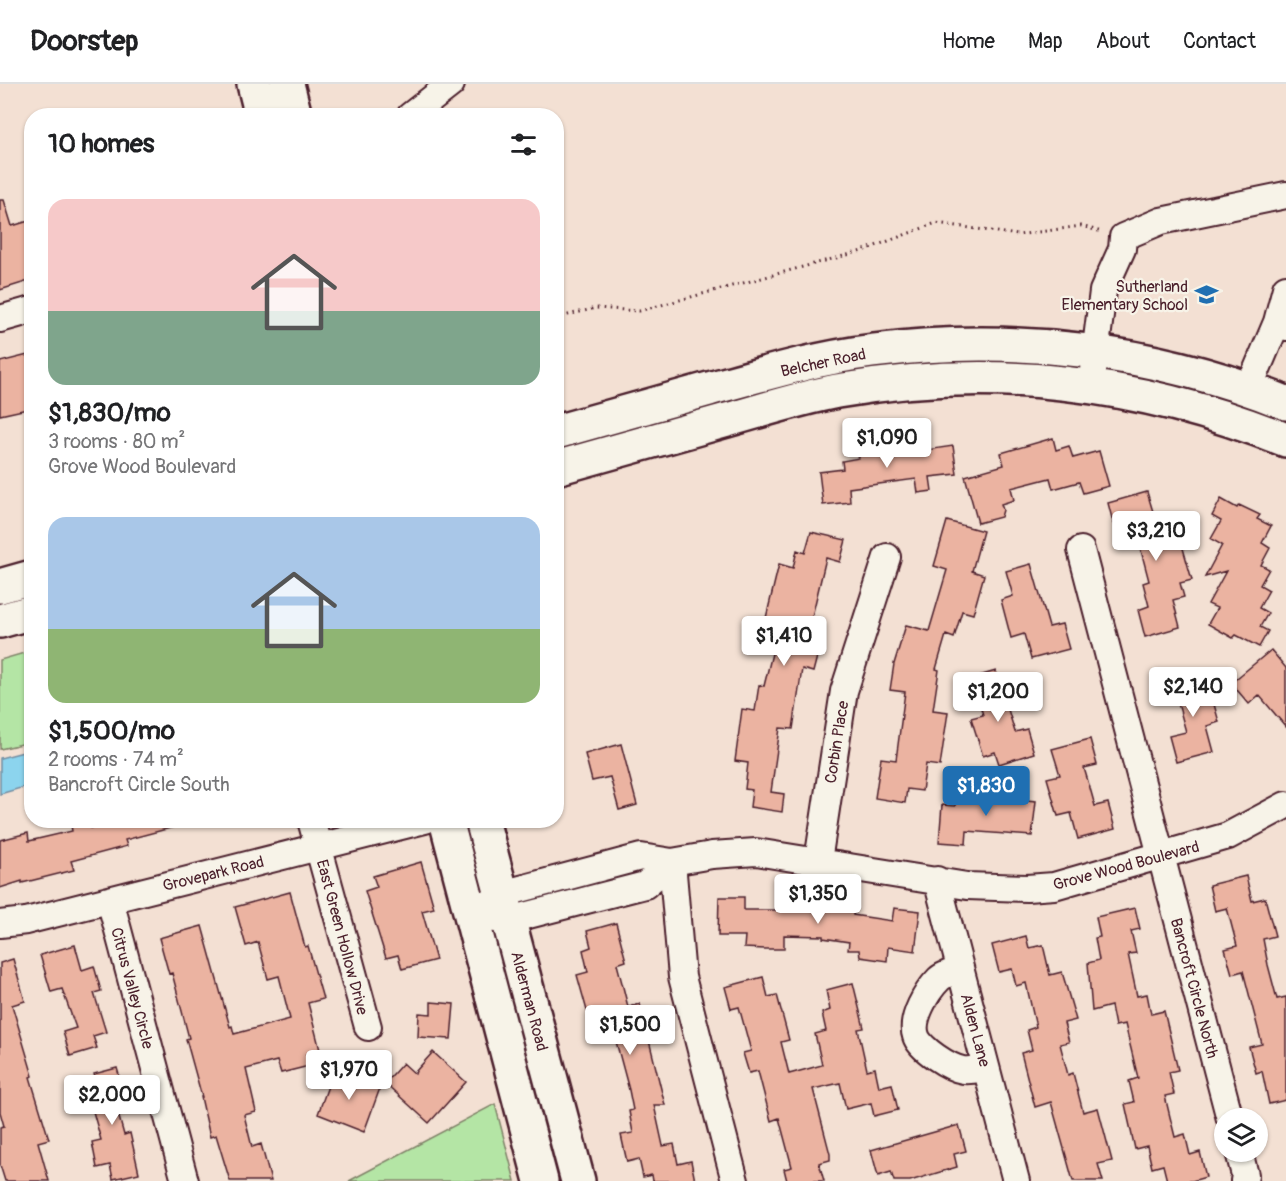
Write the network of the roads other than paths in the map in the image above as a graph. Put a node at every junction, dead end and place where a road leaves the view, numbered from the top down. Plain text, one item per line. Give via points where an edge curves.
1 (254, 84) edge
2 (286, 84) edge
3 (451, 84) edge
4 (260, 108) edge
5 (293, 108) edge
6 (420, 108) edge
7 (1286, 195) edge
8 (1286, 288) edge
9 (24, 312) edge
10 (0, 319) edge
11 (1281, 325) edge
12 (1096, 351) junction
13 (1091, 386) junction
14 (1248, 388) junction
15 (1286, 404) edge
16 (1236, 420) junction
17 (564, 430) edge
18 (1286, 440) edge
19 (564, 466) edge
20 (1081, 550) dead end
21 (887, 557) dead end
22 (24, 579) edge
23 (0, 586) edge
24 (24, 614) edge
25 (0, 621) edge
26 (1286, 806) edge
27 (313, 828) edge
28 (392, 828) edge
29 (448, 828) edge
30 (484, 828) edge
31 (318, 846) junction
32 (1162, 856) junction
33 (818, 861) junction
34 (672, 862) junction
35 (937, 880) junction
36 (110, 900) junction
37 (506, 907) junction
38 (471, 916) junction
39 (0, 924) edge
40 (960, 969) junction
41 (368, 1027) dead end
42 (986, 1068) junction
43 (1227, 1108) edge
44 (1242, 1162) edge
45 (185, 1181) edge
46 (541, 1181) edge
47 (578, 1181) edge
48 (735, 1181) edge
49 (1016, 1181) edge
50 (1244, 1181) edge

1 - 4 main road
2 - 5 main road
3 - 6 street
7 - 12 street via 1161,221 1123,237 1122,249 1103,291
8 - 11 street
9 - 10 street
11 - 14 street
12 - 13 street
12 - 14 main road, Belcher Road
12 - 17 main road, Belcher Road via 1008,343 872,351 802,364
13 - 16 main road, Belcher Road via 1143,394
13 - 19 main road, Belcher Road via 994,378 908,382 835,392
14 - 15 main road, Belcher Road
14 - 16 main road
16 - 18 main road, Belcher Road
20 - 32 street, Bancroft Circle North
21 - 33 street, Corbin Place via 844,691
22 - 23 main road
24 - 25 main road
26 - 32 street, Grove Wood Boulevard via 1228,836
27 - 31 street, East Green Hollow Drive
28 - 31 street, Grovepark Road
29 - 38 main road
30 - 37 main road, Alderman Road
31 - 36 street, Grovepark Road
31 - 41 street, East Green Hollow Drive
32 - 35 street, Grove Wood Boulevard via 1054,886 995,888
32 - 43 street, Bancroft Circle North
33 - 34 street, Grove Wood Boulevard via 756,852
33 - 35 street, Grove Wood Boulevard
34 - 37 street via 645,885
34 - 48 street via 682,977
35 - 40 street, Alden Lane
36 - 39 street, Grovepark Road
36 - 45 street, Citrus Valley Circle
37 - 38 street
37 - 47 main road, Alderman Road
38 - 46 main road
40 - 42 street, Alden Lane
40 - 42 street via 940,977 918,1009 915,1035 920,1044 954,1068
42 - 49 street, Alden Lane
44 - 50 street

